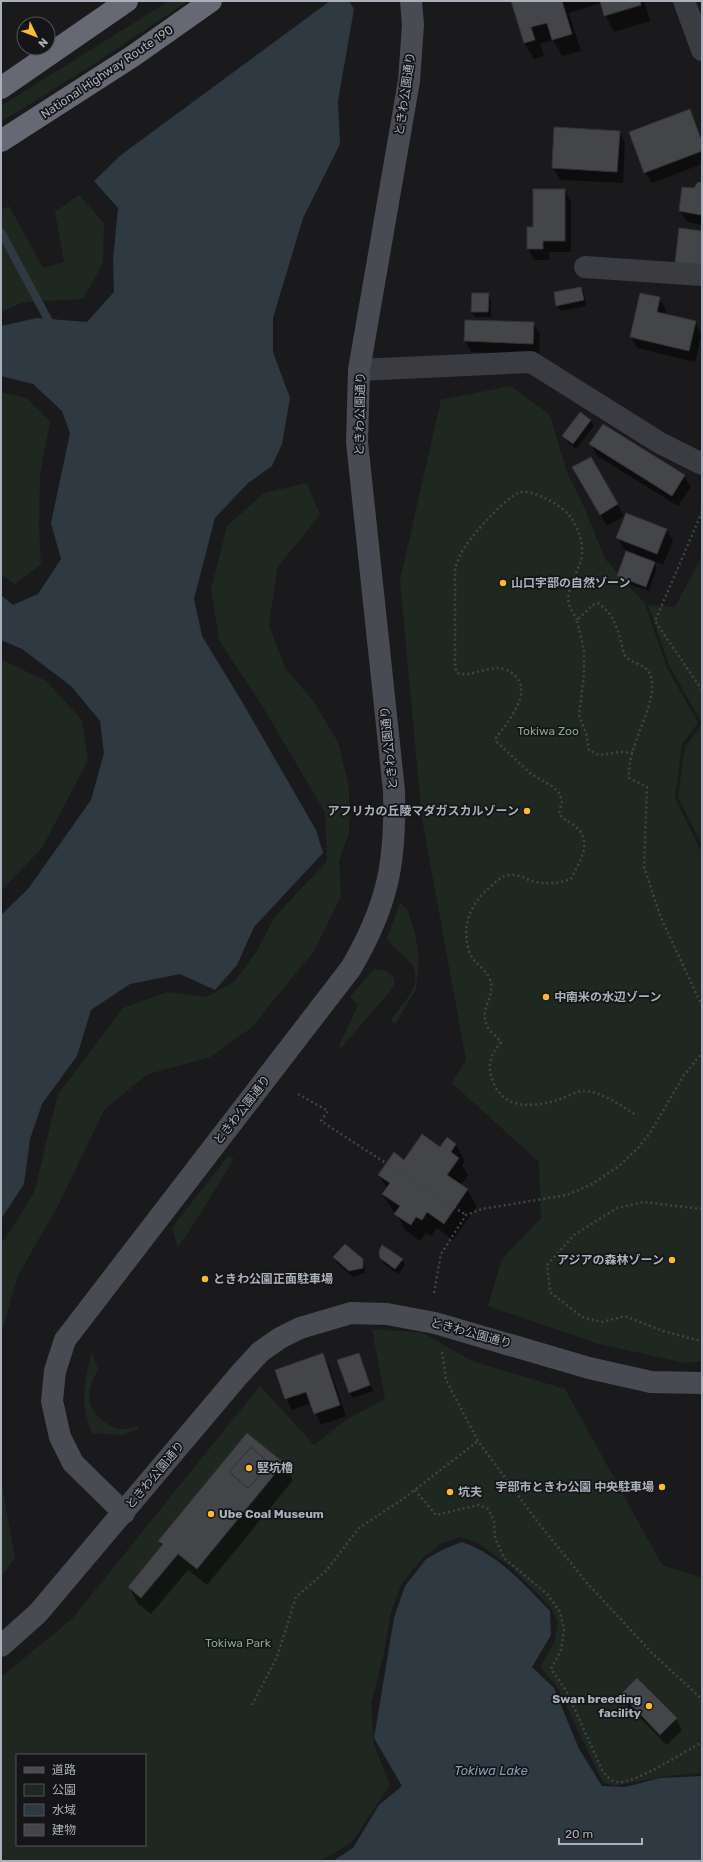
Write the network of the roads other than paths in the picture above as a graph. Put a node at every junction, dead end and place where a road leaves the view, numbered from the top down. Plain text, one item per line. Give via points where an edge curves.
1 (127, 1) edge
2 (211, 1) edge
3 (411, 1) edge
4 (684, 1) edge
5 (702, 50) edge
6 (1, 88) edge
7 (1, 141) edge
8 (585, 267) dead end
9 (702, 275) edge
10 (359, 370) junction
11 (702, 464) edge
12 (702, 1383) edge
13 (124, 1513) junction
14 (1, 1646) edge

1 - 6 highway
2 - 7 highway, National Highway Route 190 via 133,56
3 - 10 street, ときわ公園通り via 413,25 409,81
4 - 5 street
8 - 9 street
10 - 11 street via 531,362 660,443
10 - 13 street, ときわ公園通り via 357,442 394,791 392,864 374,925 351,968 65,1340 55,1371 52,1401 60,1437 73,1463
12 - 13 street, ときわ公園通り via 651,1382 589,1368 435,1322 386,1314 351,1313 300,1328 260,1352
13 - 14 street via 38,1613

